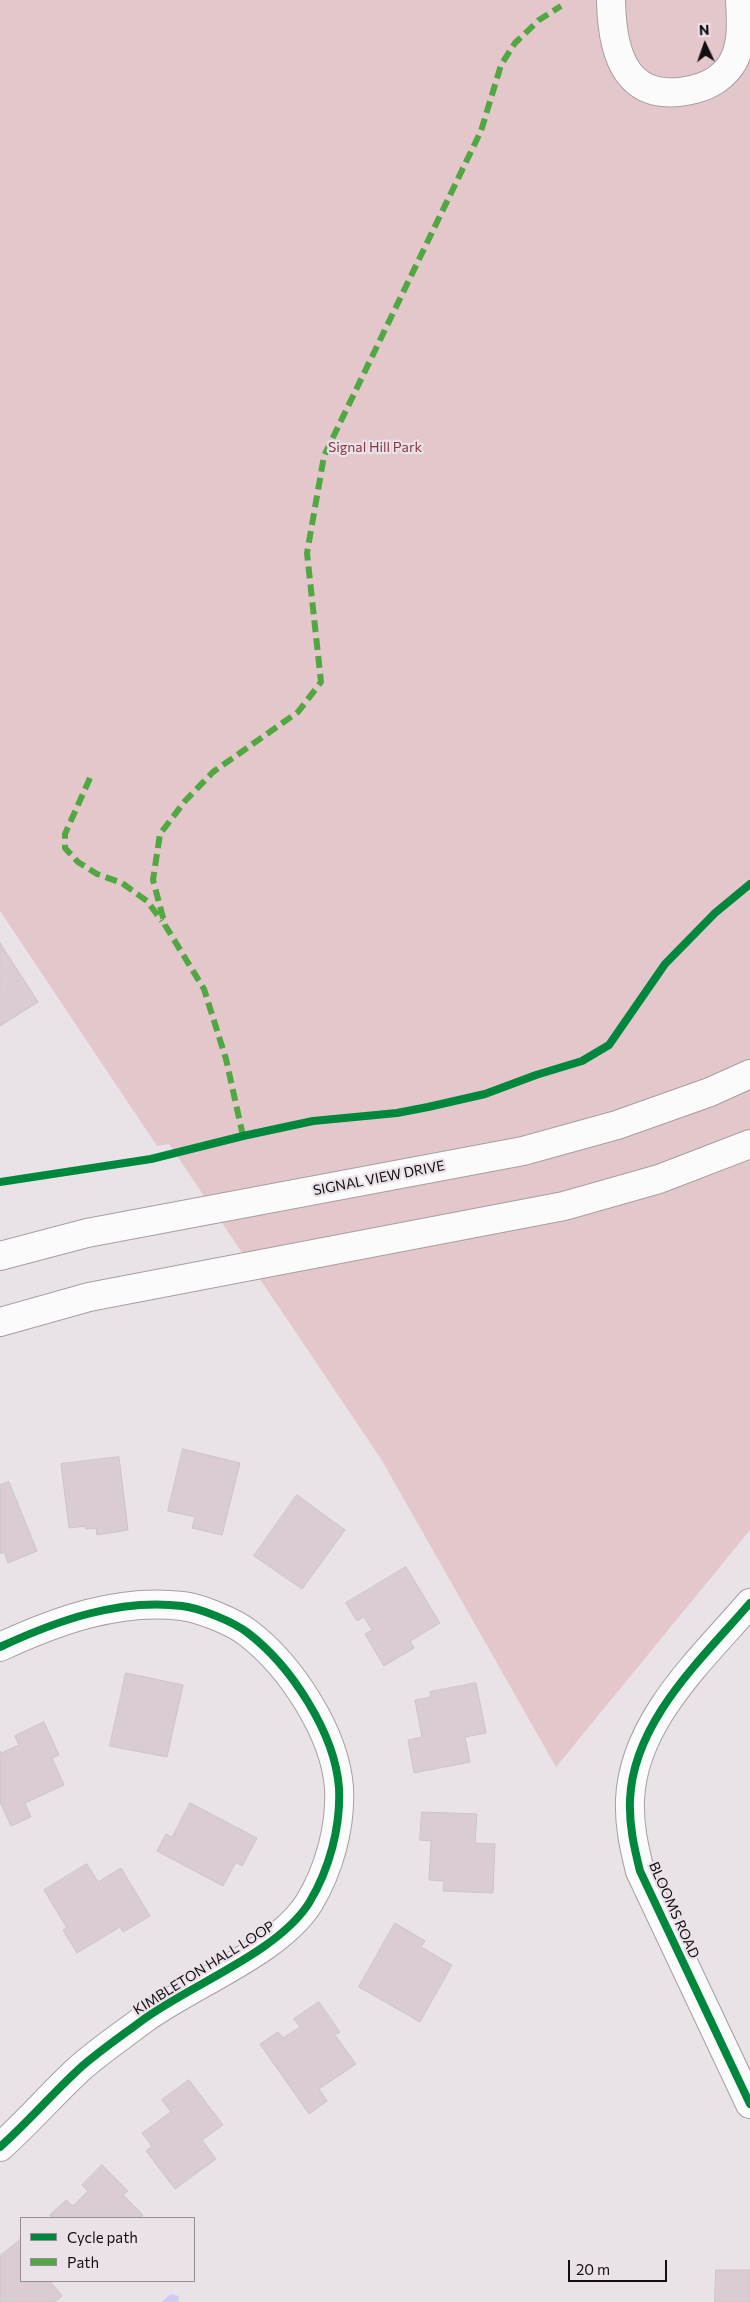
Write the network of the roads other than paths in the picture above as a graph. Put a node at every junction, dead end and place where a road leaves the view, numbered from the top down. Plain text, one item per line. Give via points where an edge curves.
1 (610, 0) edge
2 (740, 0) edge
3 (750, 1074) edge
4 (750, 1144) edge
5 (0, 1256) edge
6 (0, 1322) edge
7 (750, 1603) edge
8 (0, 1647) edge
9 (750, 2104) edge
10 (0, 2147) edge

1 - 2 main road via 614,42 622,64 636,81 655,92 679,93 706,86 720,77 733,61 740,41
3 - 5 main road, SIGNAL VIEW DRIVE via 617,1125 523,1151 87,1233
4 - 6 main road via 658,1179 564,1206 89,1297
7 - 9 main road, BLOOMS ROAD via 664,1704 649,1729 636,1763 630,1799 632,1836 640,1871
8 - 10 main road, KIMBLETON HALL LOOP via 47,1625 142,1606 182,1606 218,1618 247,1632 273,1656 303,1693 326,1738 339,1788 337,1826 325,1872 308,1904 287,1930 147,2017 80,2067

